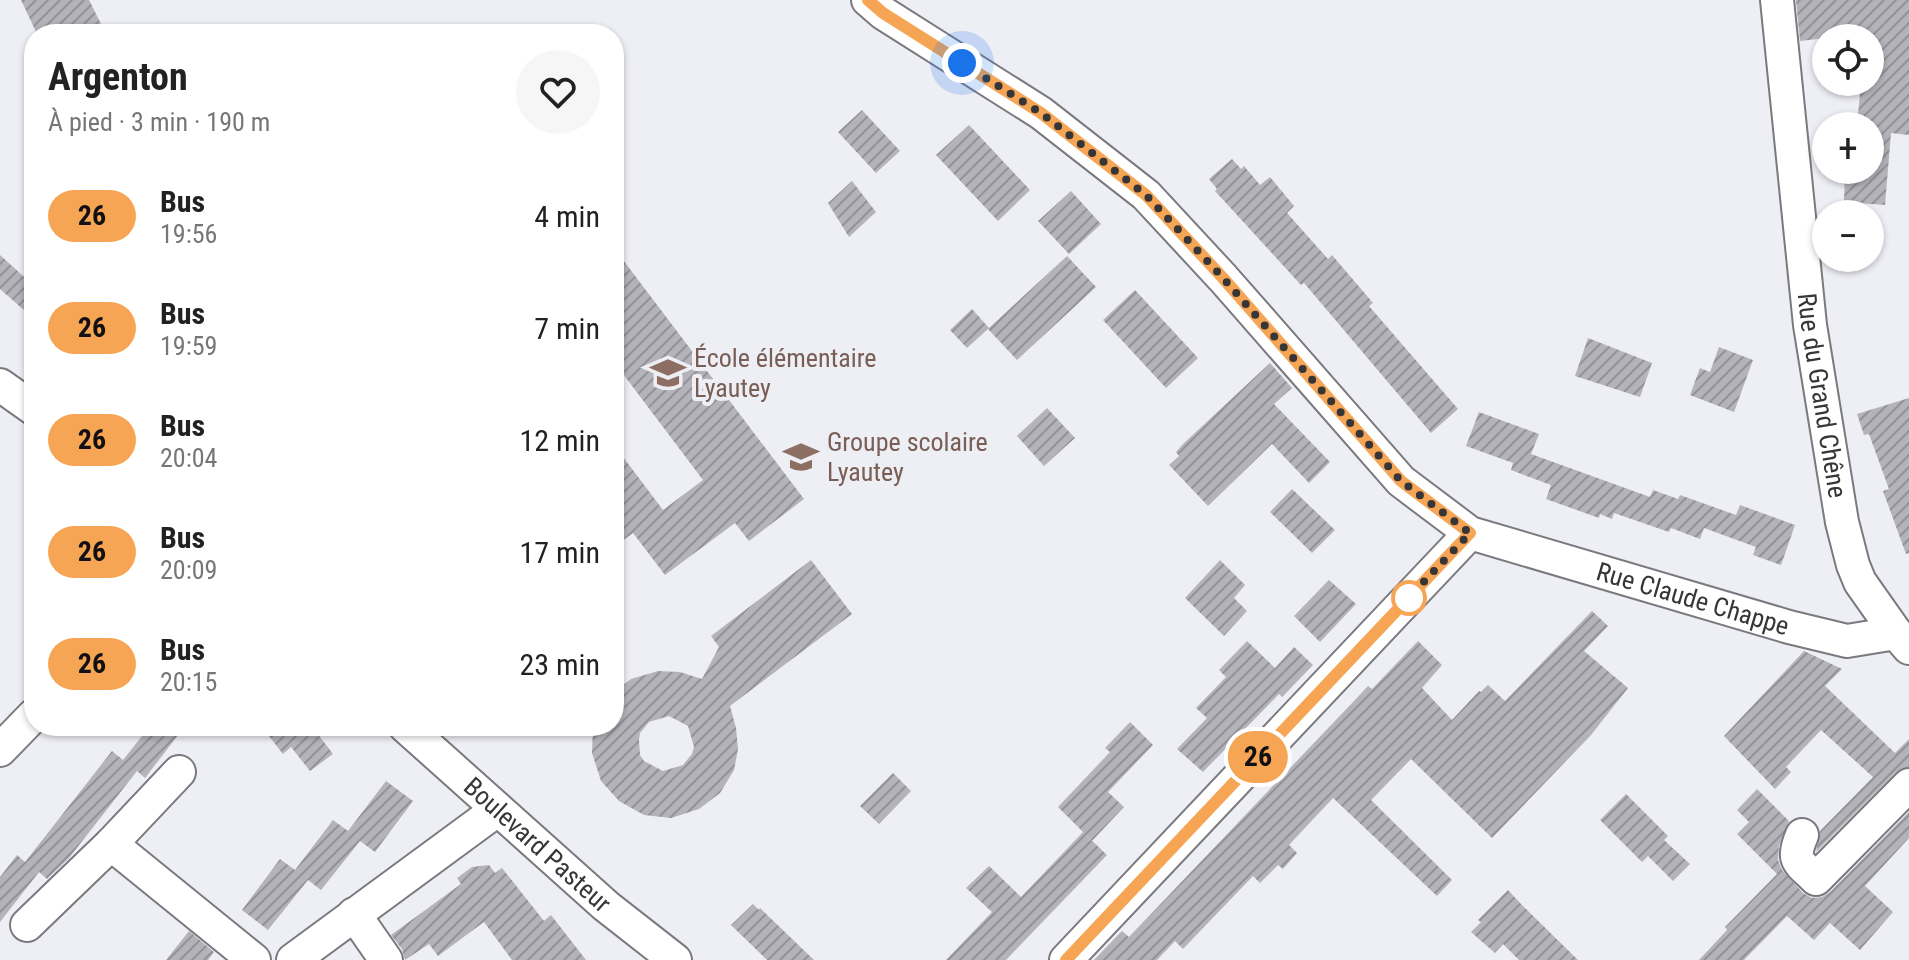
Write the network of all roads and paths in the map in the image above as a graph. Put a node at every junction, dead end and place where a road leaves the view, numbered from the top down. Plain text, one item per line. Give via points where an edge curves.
1 (868, 0) edge
2 (1777, 0) edge
3 (0, 385) edge
4 (24, 402) edge
5 (1470, 533) junction
6 (1903, 640) edge
7 (24, 725) edge
8 (416, 736) edge
9 (0, 750) edge
10 (179, 772) dead end
11 (1909, 785) edge
12 (497, 810) junction
13 (1802, 835) dead end
14 (111, 844) junction
15 (354, 914) junction
16 (27, 925) dead end
17 (254, 960) edge
18 (293, 960) edge
19 (386, 960) edge
20 (675, 960) edge
21 (1066, 960) edge

1 - 5 street via 1041,113 1146,195 1401,481
2 - 6 street, Rue du Grand Chêne via 1810,325 1842,522 1860,582
3 - 4 street
5 - 6 street, Rue Claude Chappe via 1789,627 1847,641
5 - 21 street
7 - 9 street
8 - 12 street, Boulevard Pasteur
10 - 14 street
11 - 13 street via 1816,879 1794,852
12 - 15 street
12 - 20 street, Boulevard Pasteur
14 - 16 street
14 - 17 street
15 - 18 street
15 - 19 street

